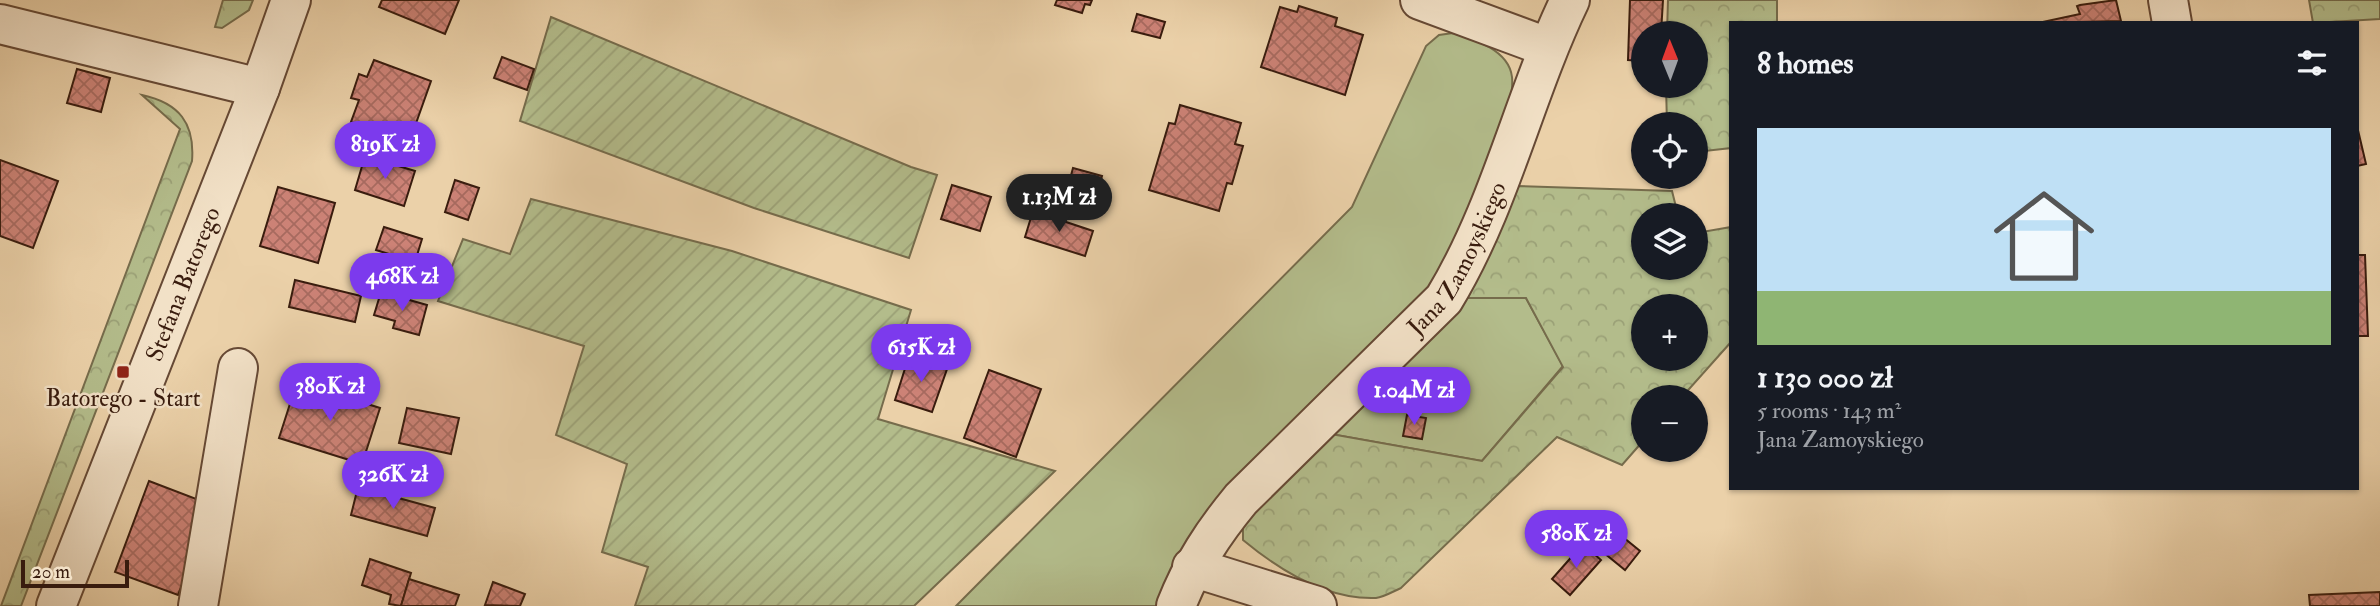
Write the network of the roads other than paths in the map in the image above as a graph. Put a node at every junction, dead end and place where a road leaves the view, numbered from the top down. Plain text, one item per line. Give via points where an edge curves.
1 (291, 0) edge
2 (1570, 0) edge
3 (2168, 0) edge
4 (1428, 1) edge
5 (2172, 21) edge
6 (0, 24) edge
7 (1547, 47) junction
8 (260, 88) junction
9 (238, 368) dead end
10 (1192, 567) junction
11 (56, 606) edge
12 (198, 606) edge
13 (1176, 606) edge
14 (1317, 606) edge

1 - 8 street, Stefana Batorego
2 - 7 street, Jana Zamoyskiego
3 - 5 street
4 - 7 street
6 - 8 street
7 - 10 street, Jana Zamoyskiego via 1487,218 1444,299 1241,499
8 - 11 street, Stefana Batorego
9 - 12 street
10 - 13 street, Jana Zamoyskiego
10 - 14 street

